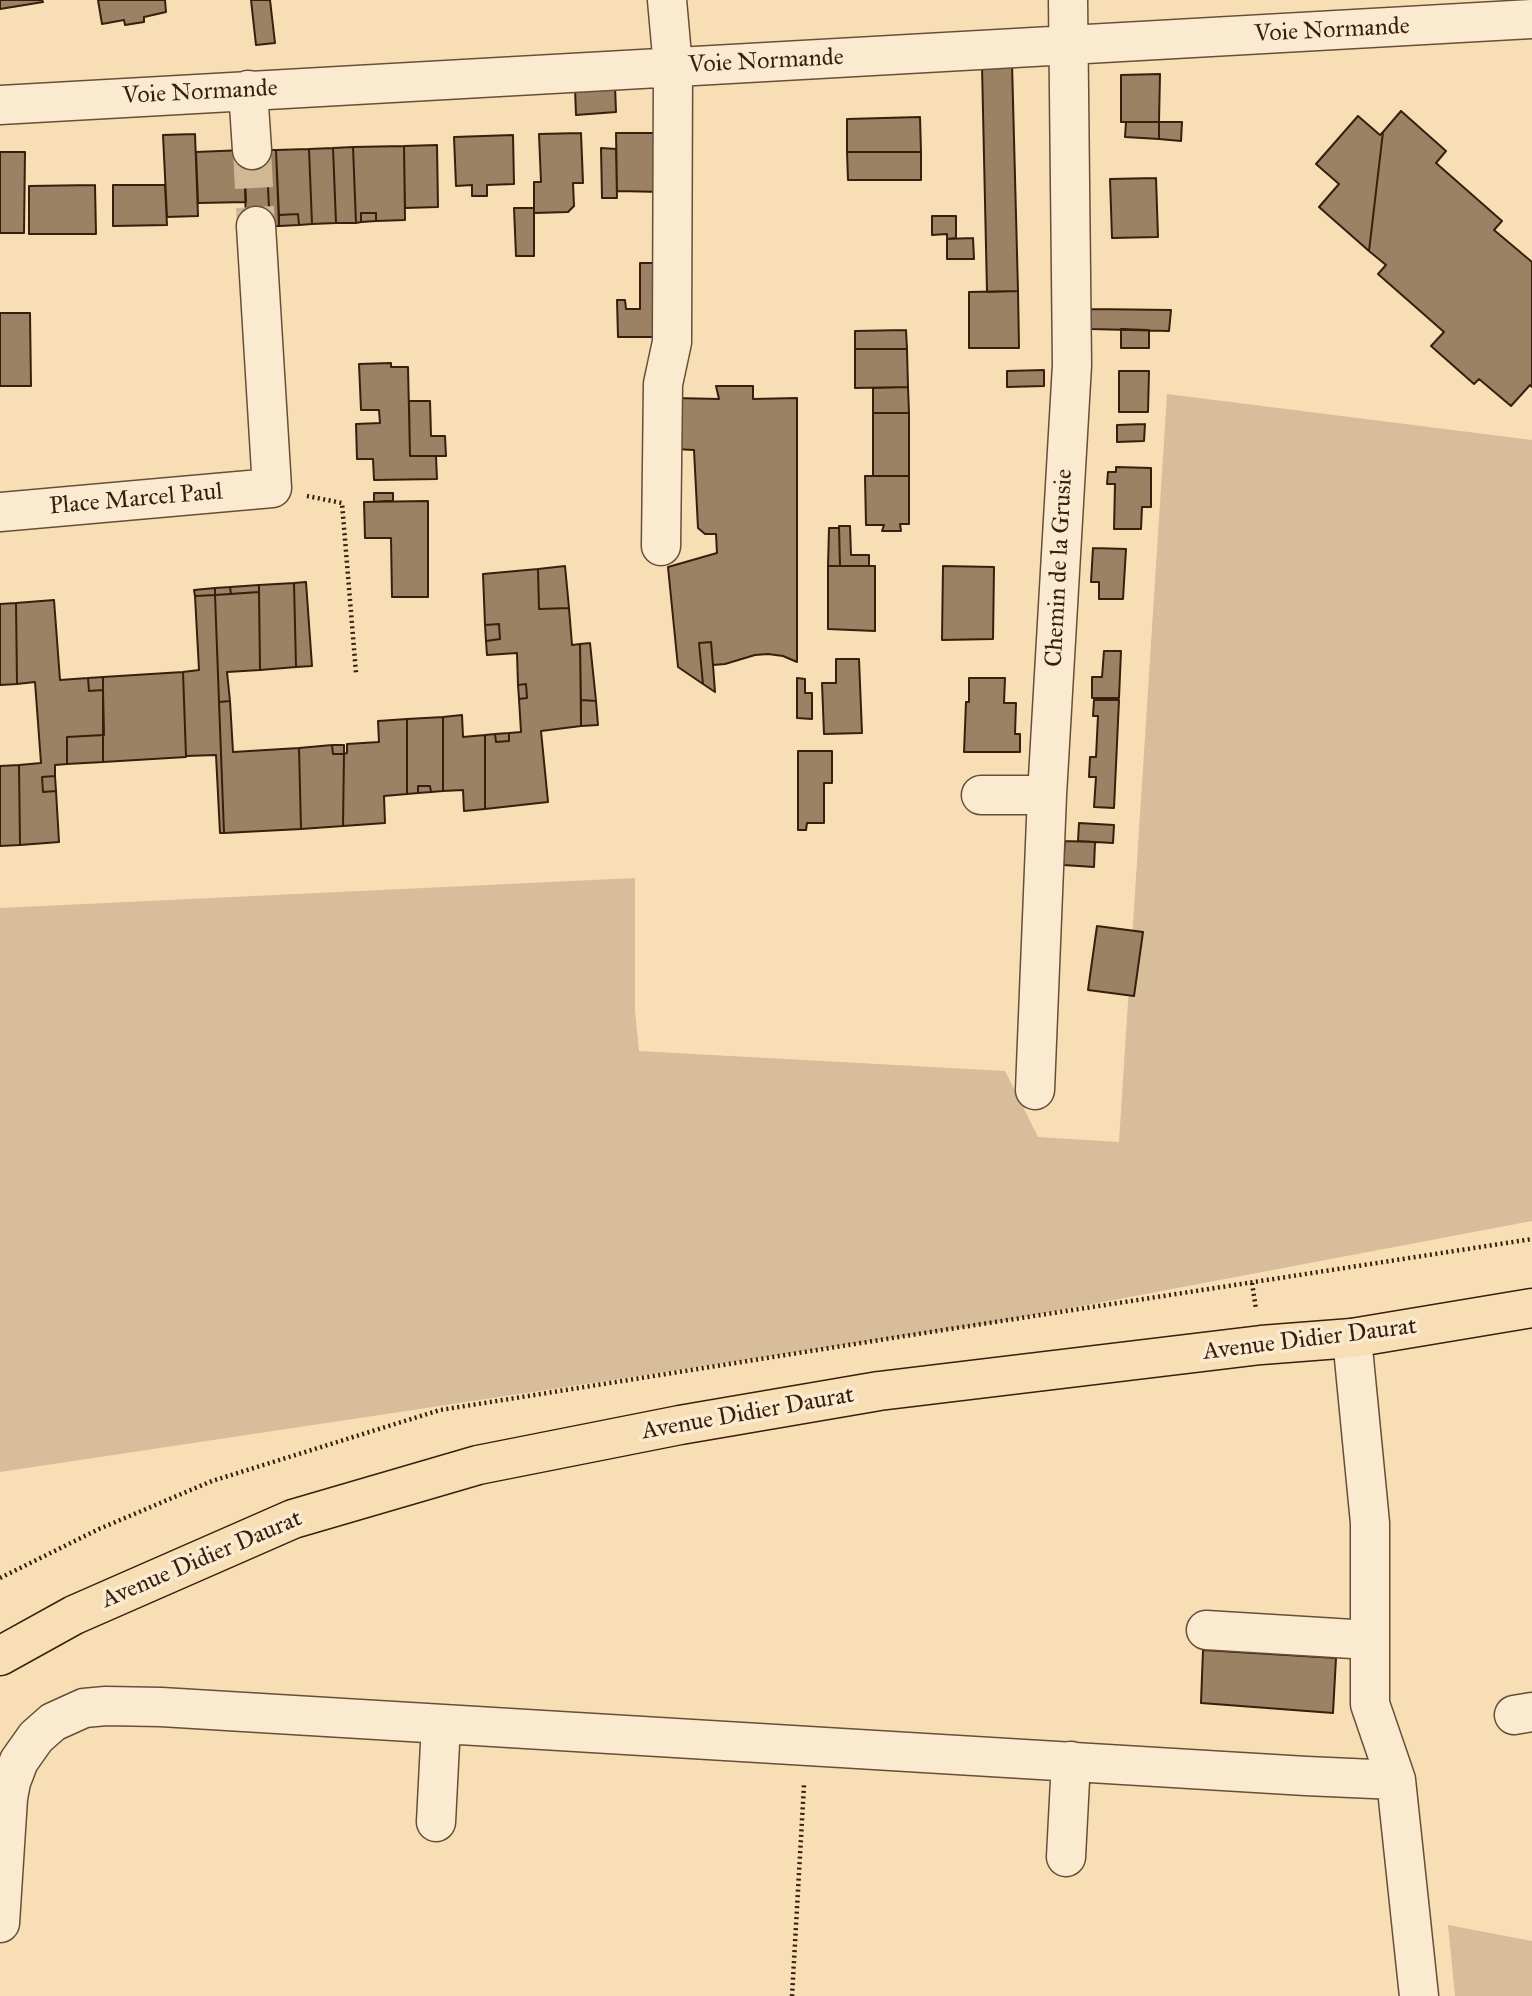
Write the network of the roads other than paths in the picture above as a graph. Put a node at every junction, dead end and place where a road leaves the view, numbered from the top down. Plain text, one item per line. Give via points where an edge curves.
1 (667, 0) edge
2 (1068, 0) edge
3 (1532, 19) edge
4 (1067, 46) junction
5 (673, 67) junction
6 (248, 90) junction
7 (0, 105) edge
8 (252, 150) tunnel mouth
9 (256, 226) tunnel mouth
10 (0, 512) edge
11 (661, 546) dead end
12 (981, 795) dead end
13 (1047, 795) junction
14 (1035, 1090) dead end
15 (1532, 1308) edge
16 (1352, 1338) junction
17 (1206, 1630) dead end
18 (1369, 1640) junction
19 (0, 1656) edge
20 (441, 1724) junction
21 (1070, 1761) junction
22 (1396, 1780) junction
23 (436, 1822) dead end
24 (1066, 1857) dead end
25 (0, 1923) edge
26 (1419, 1996) edge

1 - 5 street
2 - 4 street, Chemin de la Grusie
3 - 4 street, Voie Normande
4 - 5 street, Voie Normande
4 - 13 street, Chemin de la Grusie via 1072,365
5 - 6 street, Voie Normande
5 - 11 street via 673,342 663,384
6 - 7 street, Voie Normande
6 - 8 street
9 - 10 street, Place Marcel Paul via 272,488
12 - 13 street
13 - 14 street, Chemin de la Grusie
15 - 16 main road, Avenue Didier Daurat
16 - 18 street via 1370,1523
16 - 19 main road, Avenue Didier Daurat via 879,1391 478,1465 293,1519 74,1615
17 - 18 street
18 - 22 street via 1370,1704
20 - 21 street
20 - 23 street
20 - 25 street via 161,1707 106,1706 70,1713 36,1737 15,1772 8,1798
21 - 22 street
21 - 24 street
22 - 26 street

